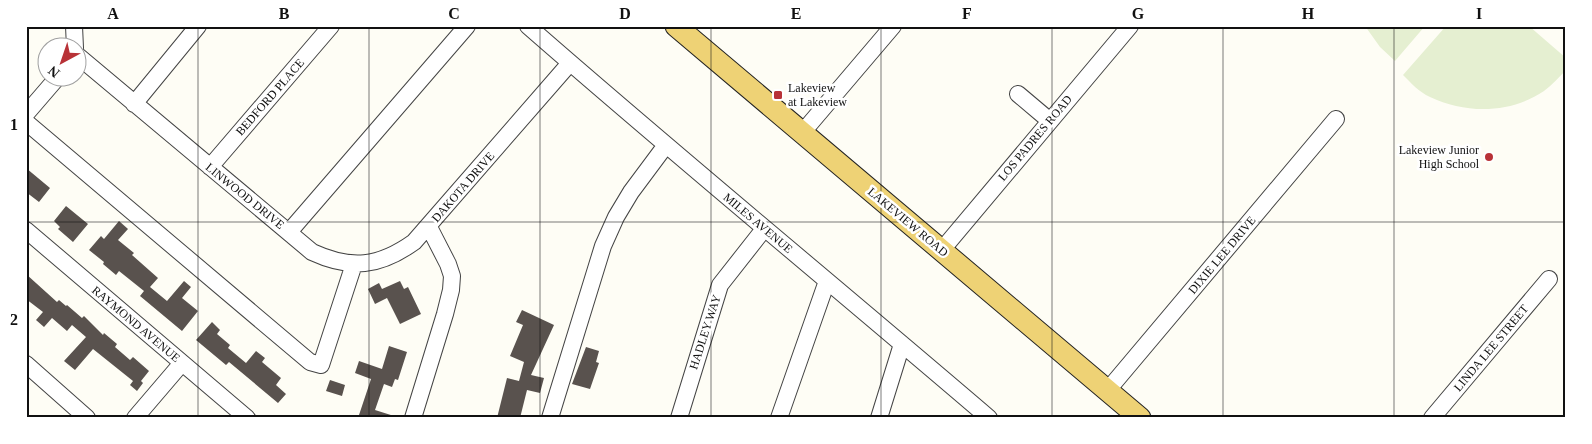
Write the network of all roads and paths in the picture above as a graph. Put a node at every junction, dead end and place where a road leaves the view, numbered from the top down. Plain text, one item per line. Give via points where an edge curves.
1 (198, 26) edge
2 (330, 26) edge
3 (467, 26) edge
4 (528, 26) edge
5 (676, 26) edge
6 (893, 26) edge
7 (1130, 26) edge
8 (570, 63) junction
9 (88, 65) edge
10 (48, 88) edge
11 (1018, 94) dead end
12 (134, 104) junction
13 (26, 114) edge
14 (1336, 119) dead end
15 (1050, 121) junction
16 (26, 122) edge
17 (802, 133) junction
18 (666, 145) junction
19 (210, 167) junction
20 (429, 227) junction
21 (764, 229) junction
22 (26, 230) edge
23 (289, 232) junction
24 (941, 250) junction
25 (354, 264) junction
26 (1549, 279) dead end
27 (827, 281) junction
28 (902, 344) junction
29 (182, 363) junction
30 (26, 364) edge
31 (1107, 390) junction
32 (87, 418) edge
33 (135, 418) edge
34 (247, 418) edge
35 (413, 418) edge
36 (550, 418) edge
37 (679, 418) edge
38 (779, 418) edge
39 (879, 418) edge
40 (989, 418) edge
41 (1140, 418) edge
42 (1432, 418) edge

1 - 12 street
2 - 19 street, BEDFORD PLACE
3 - 23 street
4 - 8 street, MILES AVENUE
5 - 17 main road, LAKEVIEW ROAD
6 - 17 street
7 - 15 street, LOS PADRES ROAD
8 - 18 street, MILES AVENUE
8 - 20 street, DAKOTA DRIVE
9 - 12 street, LINWOOD DRIVE
10 - 13 street
11 - 15 street
12 - 19 street, LINWOOD DRIVE
14 - 31 street, DIXIE LEE DRIVE
15 - 24 street, LOS PADRES ROAD
16 - 25 street via 310,362 321,365
17 - 24 main road, LAKEVIEW ROAD
18 - 21 street, MILES AVENUE
18 - 36 street via 631,192 603,246
19 - 23 street, LINWOOD DRIVE
20 - 25 street, LINWOOD DRIVE via 400,253 383,260
20 - 35 street, DAKOTA DRIVE via 448,264 452,276 451,290
21 - 27 street, MILES AVENUE
21 - 37 street, HADLEY WAY via 720,285
22 - 29 street, RAYMOND AVENUE
23 - 25 street, LINWOOD DRIVE via 312,252 329,260
24 - 31 main road, LAKEVIEW ROAD
26 - 42 street, LINDA LEE STREET
27 - 28 street, MILES AVENUE
27 - 38 street
28 - 39 street
28 - 40 street, MILES AVENUE
29 - 33 street
29 - 34 street, RAYMOND AVENUE
30 - 32 street
31 - 41 main road, LAKEVIEW ROAD

